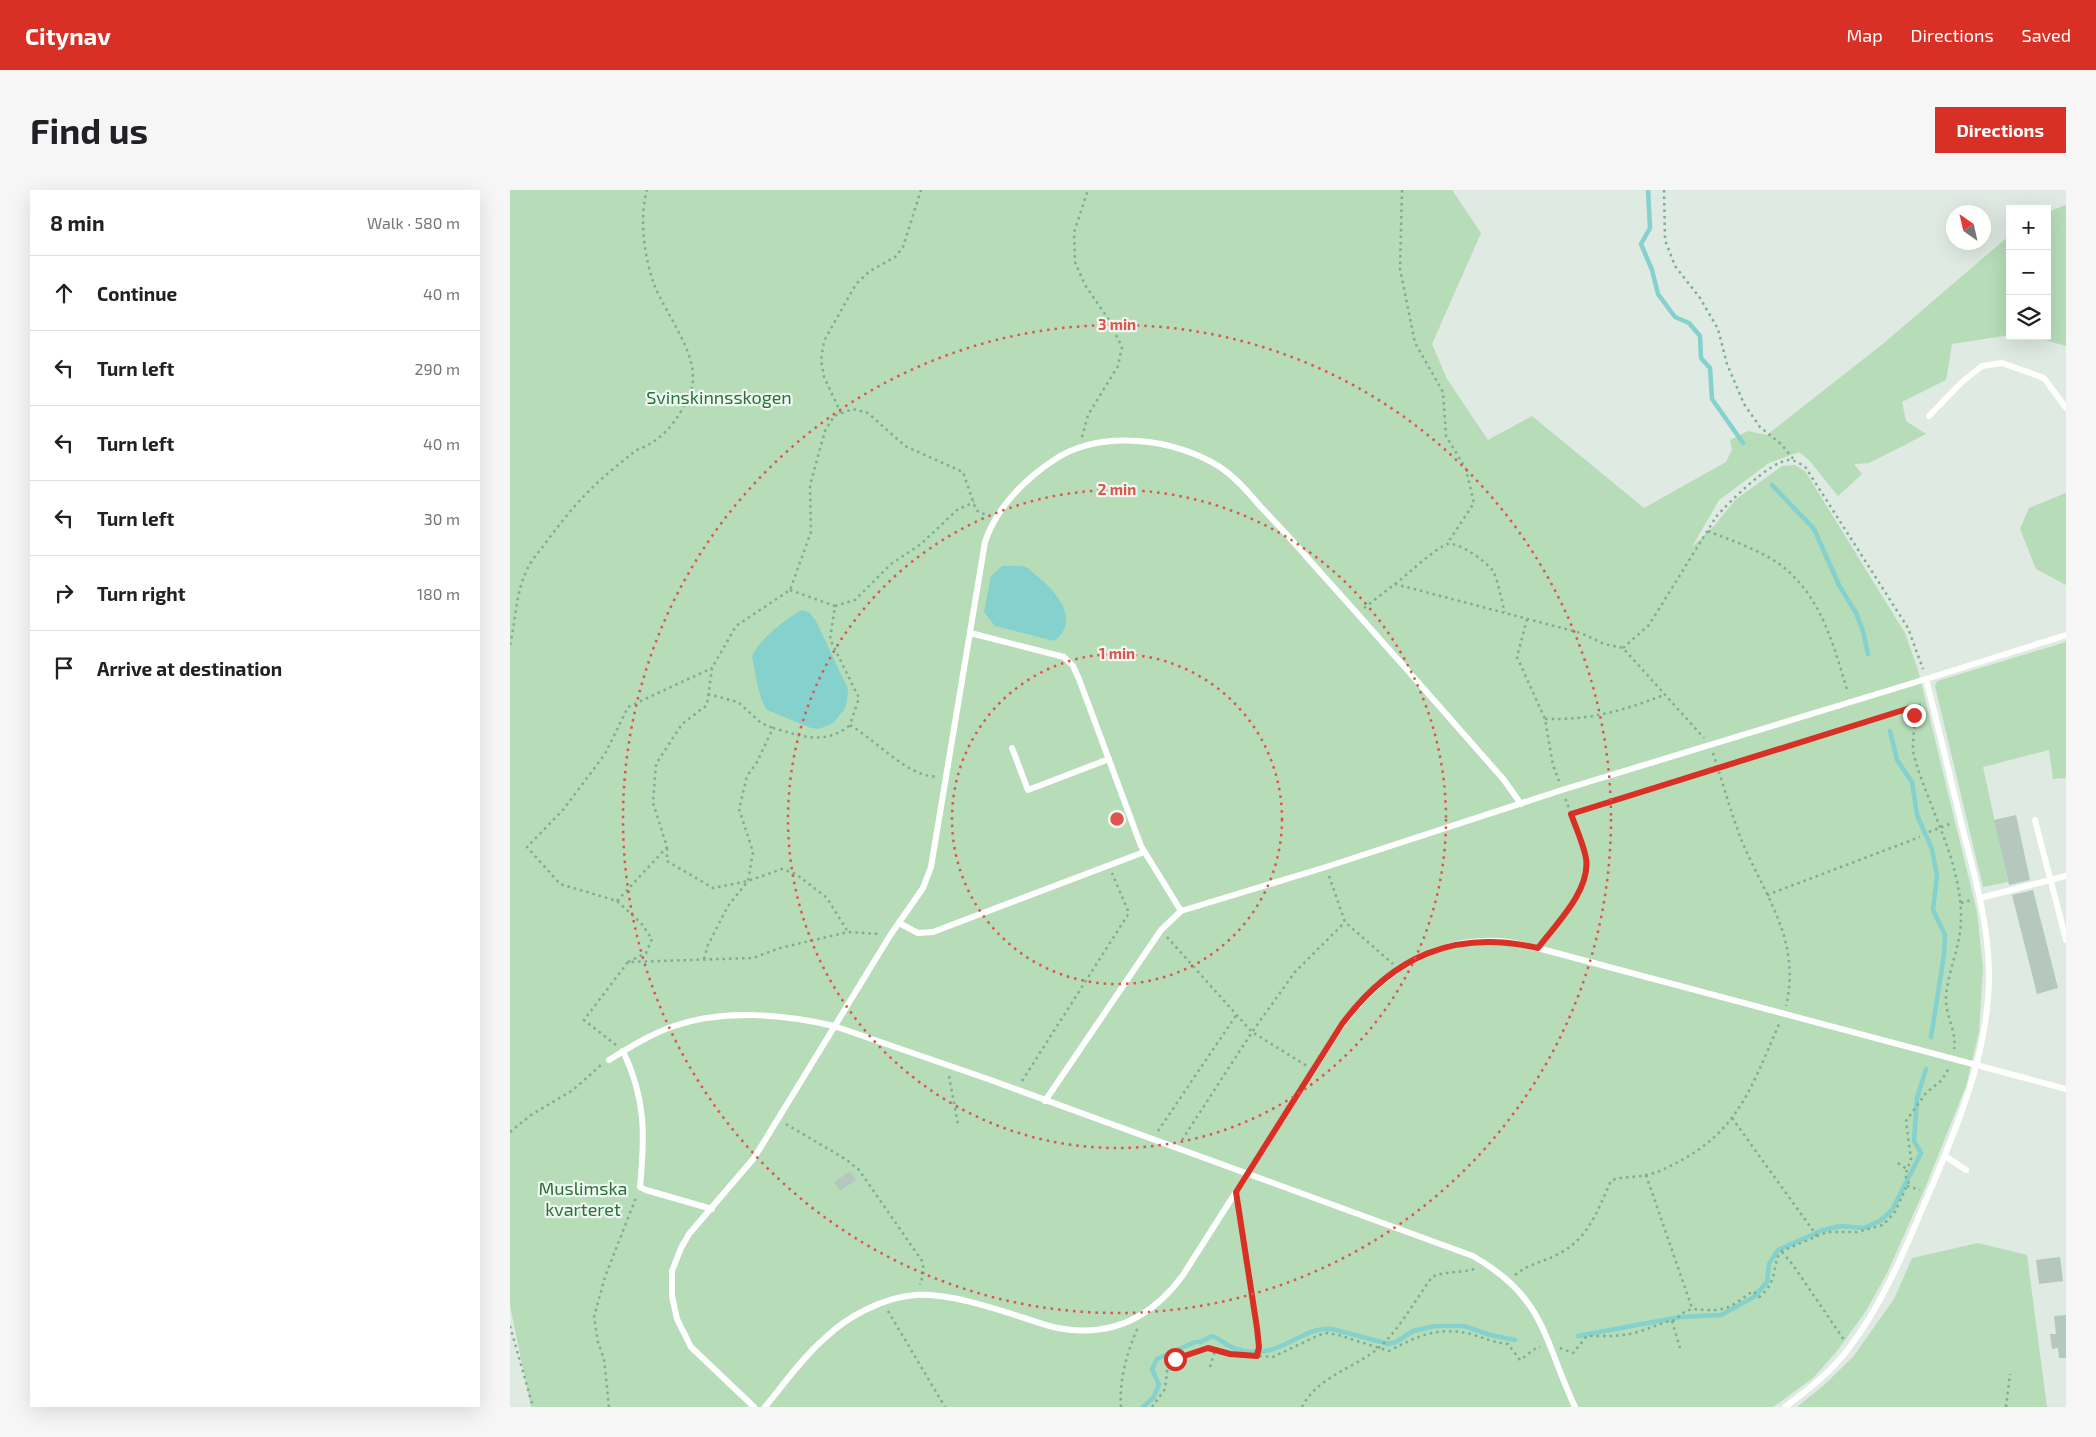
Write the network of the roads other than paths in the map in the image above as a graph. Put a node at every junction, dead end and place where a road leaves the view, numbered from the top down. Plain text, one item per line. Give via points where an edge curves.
1 (2066, 408) edge
2 (1929, 416) dead end
3 (970, 633) junction
4 (2066, 635) edge
5 (1926, 679) junction
6 (1012, 748) dead end
7 (1109, 759) junction
8 (1521, 804) junction
9 (2035, 820) dead end
10 (1144, 852) junction
11 (2066, 876) edge
12 (2050, 880) junction
13 (1980, 898) junction
14 (1181, 911) junction
15 (899, 923) junction
16 (2066, 940) edge
17 (834, 1026) junction
18 (623, 1051) junction
19 (609, 1060) road end
20 (1977, 1066) junction
21 (2066, 1090) edge
22 (1045, 1101) junction
23 (1945, 1156) junction
24 (1966, 1170) dead end
25 (1248, 1174) junction
26 (712, 1209) junction
27 (754, 1407) edge
28 (765, 1407) edge
29 (1575, 1407) edge
30 (1785, 1407) edge

1 - 2 lane via 2044,378 2002,363 1982,366
3 - 7 lane via 1068,660 1079,679
3 - 8 lane via 984,542 1005,504 1018,489 1053,461 1094,444 1163,445 1190,452 1220,468 1240,484 1504,780
3 - 15 lane via 931,867 923,888
4 - 5 lane
5 - 8 lane
5 - 13 lane
6 - 7 lane via 1028,790
7 - 10 lane
8 - 14 lane via 1326,868
9 - 12 lane
10 - 14 lane
10 - 15 lane via 933,932 918,933
11 - 12 lane
12 - 13 lane
12 - 16 lane
13 - 20 lane via 1984,911 1988,971 1987,1015
14 - 22 lane via 1161,930
15 - 17 lane
17 - 18 lane via 770,1016 722,1017 676,1026
17 - 22 lane
17 - 26 lane via 748,1167
18 - 19 lane
18 - 26 lane via 635,1080 644,1125 640,1187
20 - 21 lane
20 - 23 lane
20 - 25 lane via 1538,948 1502,941 1467,943 1429,954 1398,969 1371,990 1342,1024
22 - 25 lane
23 - 24 lane
23 - 30 lane via 1881,1302 1849,1348 1819,1382
25 - 28 lane via 1178,1282 1144,1314 1111,1327 1070,1330 961,1300 918,1294 885,1302 853,1317 825,1337
25 - 29 lane via 1465,1253 1488,1265 1509,1281 1533,1310 1551,1345
26 - 27 lane via 689,1234 676,1258 672,1302 691,1347

